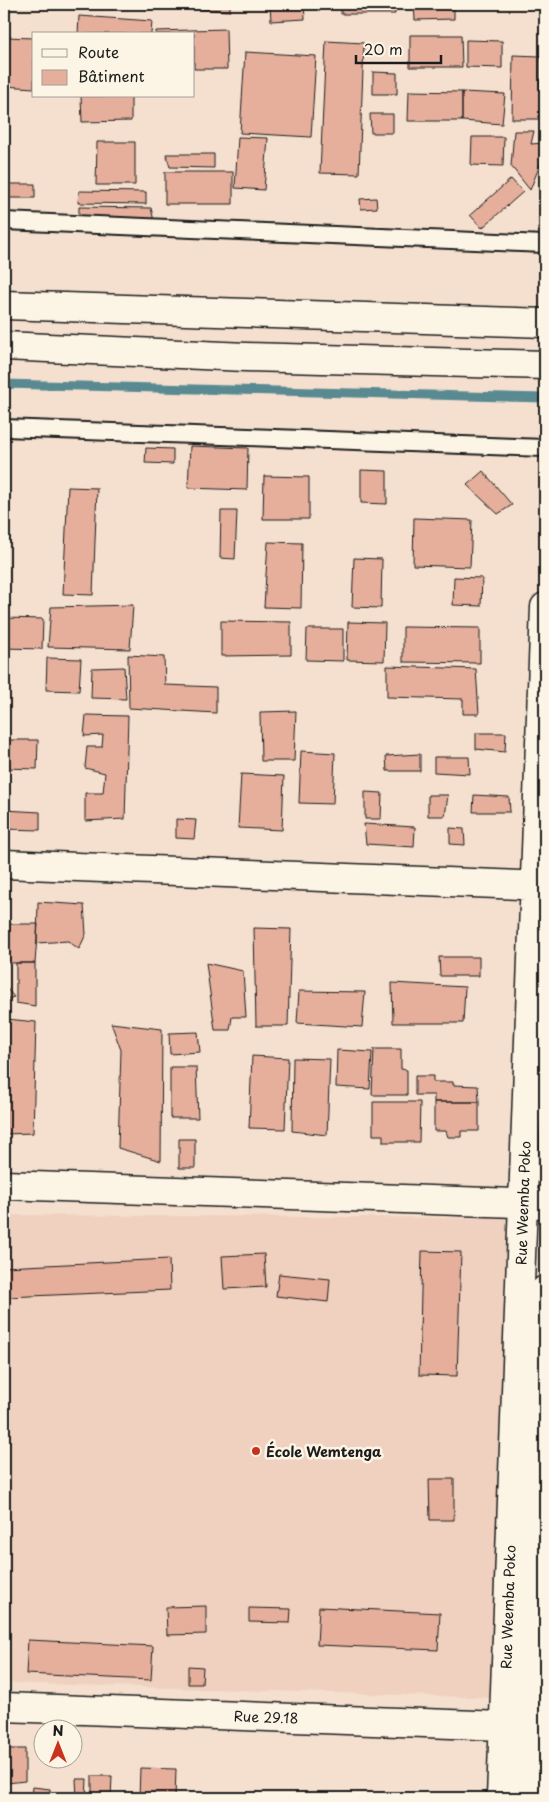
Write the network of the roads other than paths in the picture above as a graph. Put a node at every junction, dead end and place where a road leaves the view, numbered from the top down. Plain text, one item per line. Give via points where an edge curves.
1 (4, 221) edge
2 (545, 244) edge
3 (4, 305) edge
4 (545, 324) edge
5 (4, 346) edge
6 (545, 365) edge
7 (4, 428) edge
8 (545, 448) edge
9 (545, 607) edge
10 (4, 864) edge
11 (540, 886) edge
12 (4, 1185) edge
13 (534, 1204) edge
14 (545, 1290) edge
15 (542, 1457) edge
16 (4, 1706) edge
17 (516, 1726) junction
18 (500, 1798) edge
19 (526, 1798) edge

1 - 2 lane
3 - 4 street
5 - 6 street
7 - 8 lane
9 - 11 street, Rue Weemba Poko
10 - 11 street
11 - 13 street, Rue Weemba Poko
12 - 13 street
13 - 17 street, Rue Weemba Poko
14 - 15 street, Rue Weemba Poko
15 - 17 street, Rue Weemba Poko
16 - 17 street, Rue 29.18
17 - 18 street, Rue Weemba Poko
17 - 19 street, Rue Weemba Poko

